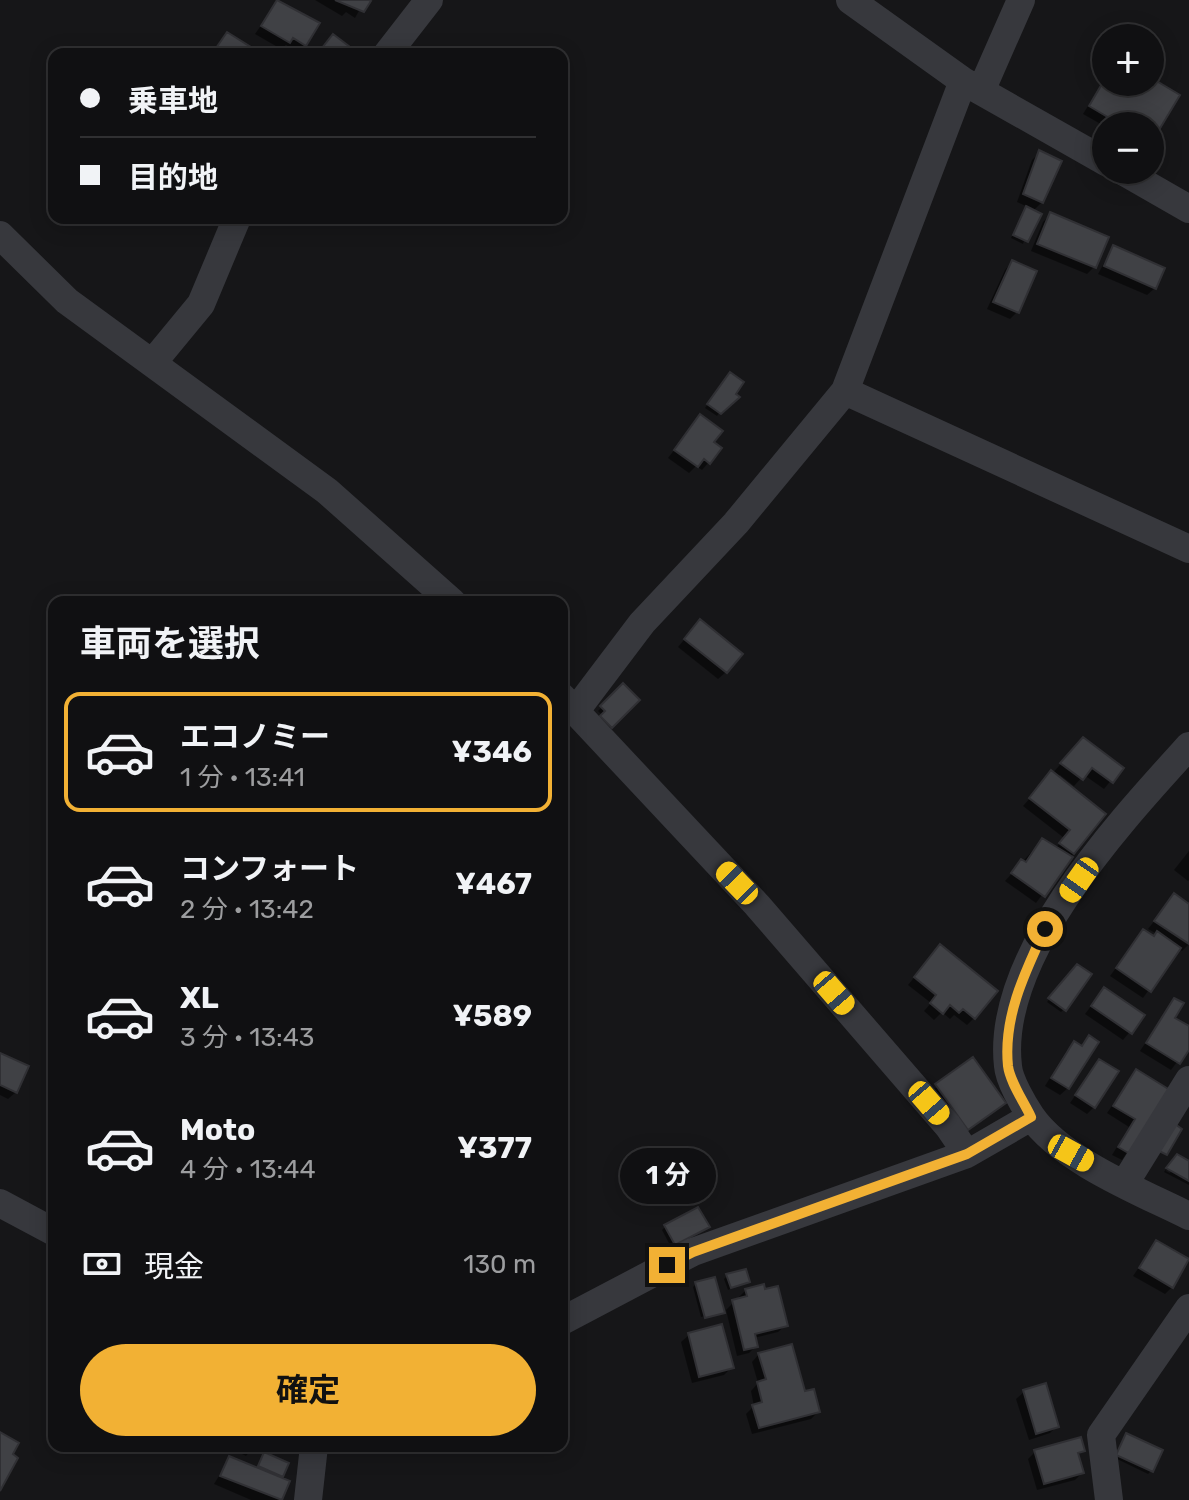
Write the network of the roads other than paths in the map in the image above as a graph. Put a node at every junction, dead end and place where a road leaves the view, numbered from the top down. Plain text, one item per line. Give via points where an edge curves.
1 (429, 0) edge
2 (850, 0) edge
3 (1021, 0) edge
4 (392, 48) edge
5 (972, 86) junction
6 (1092, 154) edge
7 (1145, 184) edge
8 (1189, 209) edge
9 (234, 224) edge
10 (0, 235) edge
11 (154, 361) junction
12 (845, 391) junction
13 (1189, 549) edge
14 (445, 596) edge
15 (569, 703) edge
16 (1189, 746) edge
17 (1189, 1080) edge
18 (1031, 1117) junction
19 (967, 1154) junction
20 (1125, 1183) junction
21 (0, 1203) edge
22 (1189, 1216) edge
23 (48, 1229) edge
24 (1189, 1308) edge
25 (568, 1318) edge
26 (313, 1452) edge
27 (308, 1500) edge
28 (1109, 1500) edge

1 - 4 street
2 - 5 street
3 - 5 street
5 - 6 street
5 - 12 street
7 - 8 street
9 - 11 street via 201,304
10 - 11 street via 67,301
11 - 14 street via 327,491
12 - 13 street
12 - 15 street via 736,523
15 - 19 street via 768,916
16 - 18 street via 1112,831 1045,929 1023,978 1009,1023 1008,1069
17 - 20 street
18 - 19 street
18 - 20 street via 1071,1153
19 - 25 street via 693,1252
20 - 22 street
21 - 23 street
24 - 28 street via 1101,1435
26 - 27 street

